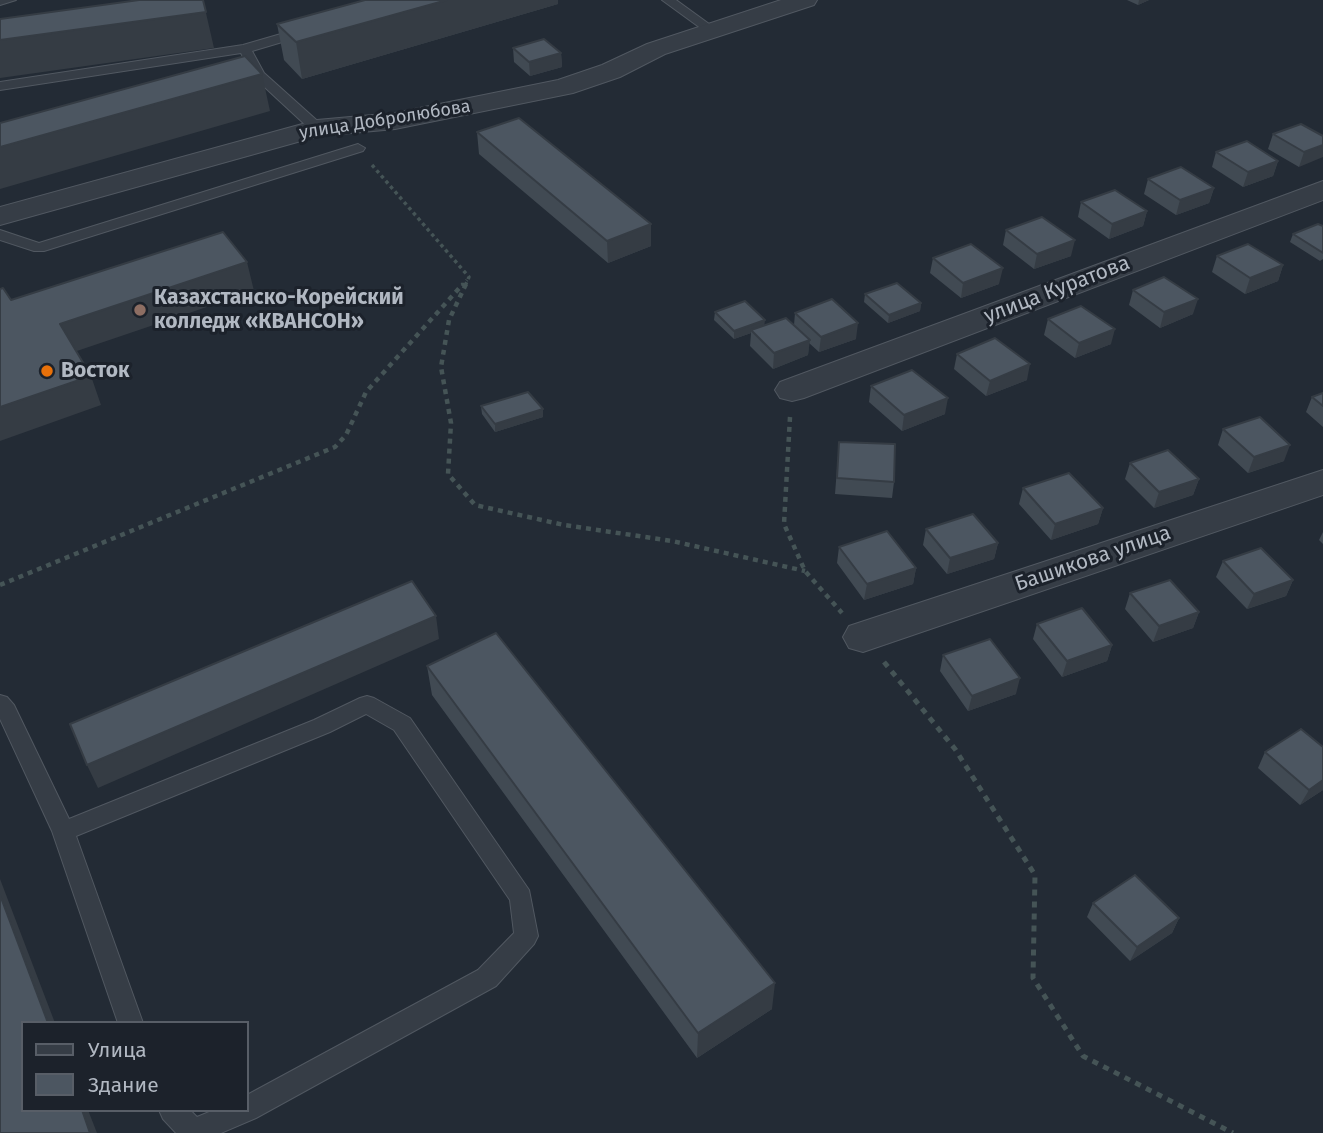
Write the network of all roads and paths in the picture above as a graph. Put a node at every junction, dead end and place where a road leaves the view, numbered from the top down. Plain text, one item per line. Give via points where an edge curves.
1 (10, 0) edge
2 (668, 0) edge
3 (805, 0) edge
4 (0, 1) edge
5 (324, 26) edge
6 (710, 29) junction
7 (244, 49) junction
8 (259, 75) junction
9 (0, 86) edge
10 (220, 86) edge
11 (317, 128) junction
12 (358, 148) joint
13 (1323, 190) edge
14 (0, 216) edge
15 (0, 235) edge
16 (470, 277) junction
17 (792, 390) joint
18 (1323, 482) edge
19 (805, 572) junction
20 (0, 585) edge
21 (863, 637) junction
22 (0, 703) edge
23 (63, 831) junction
24 (130, 1021) edge
25 (248, 1109) edge
26 (174, 1112) edge
27 (241, 1112) edge
28 (1233, 1133) edge

1 - 4 lane
2 - 6 lane
3 - 6 street, улица Добролюбова
5 - 7 lane
6 - 11 street, улица Добролюбова via 564,88 395,121
7 - 8 lane
7 - 9 lane
8 - 10 lane
8 - 11 lane
11 - 14 street, улица Добролюбова
12 - 15 lane via 39,248
12 - 16 path
13 - 17 street, улица Куратова
16 - 19 path via 449,320 442,367 451,423 448,474 475,505 564,525 673,541
16 - 20 path via 366,392 346,435 335,447
17 - 19 path via 784,524
18 - 21 street, Башикова улица
19 - 21 path
21 - 28 path via 955,749 1035,875 1033,978 1083,1056
22 - 23 lane
23 - 24 lane
23 - 25 lane via 367,704 402,724 521,897 526,936 487,978
26 - 27 lane via 193,1132

